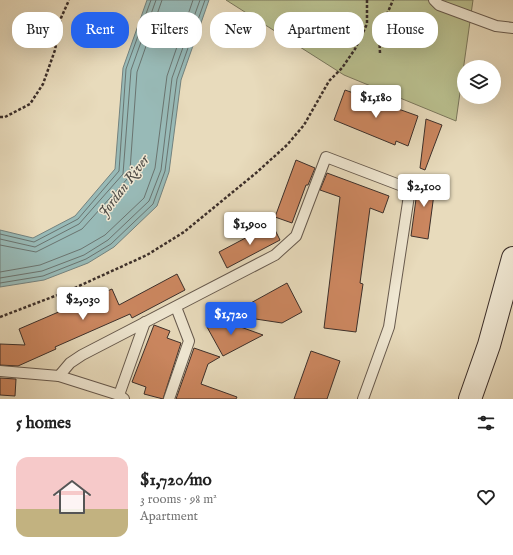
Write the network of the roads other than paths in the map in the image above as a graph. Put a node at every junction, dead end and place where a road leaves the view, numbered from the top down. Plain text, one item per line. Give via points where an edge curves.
1 (434, 0) edge
2 (513, 28) edge
3 (513, 258) edge
4 (176, 307) junction
5 (145, 322) junction
6 (0, 371) edge
7 (59, 376) junction
8 (122, 397) edge
9 (169, 399) edge
10 (363, 399) edge
11 (470, 399) edge

1 - 2 lane via 439,5 489,24
3 - 11 main road via 489,345
4 - 5 lane
4 - 9 lane via 189,341
4 - 10 lane via 275,255 289,244 296,236 326,157 410,189 388,327
5 - 7 lane via 82,355
5 - 8 lane
6 - 7 lane
7 - 8 lane

